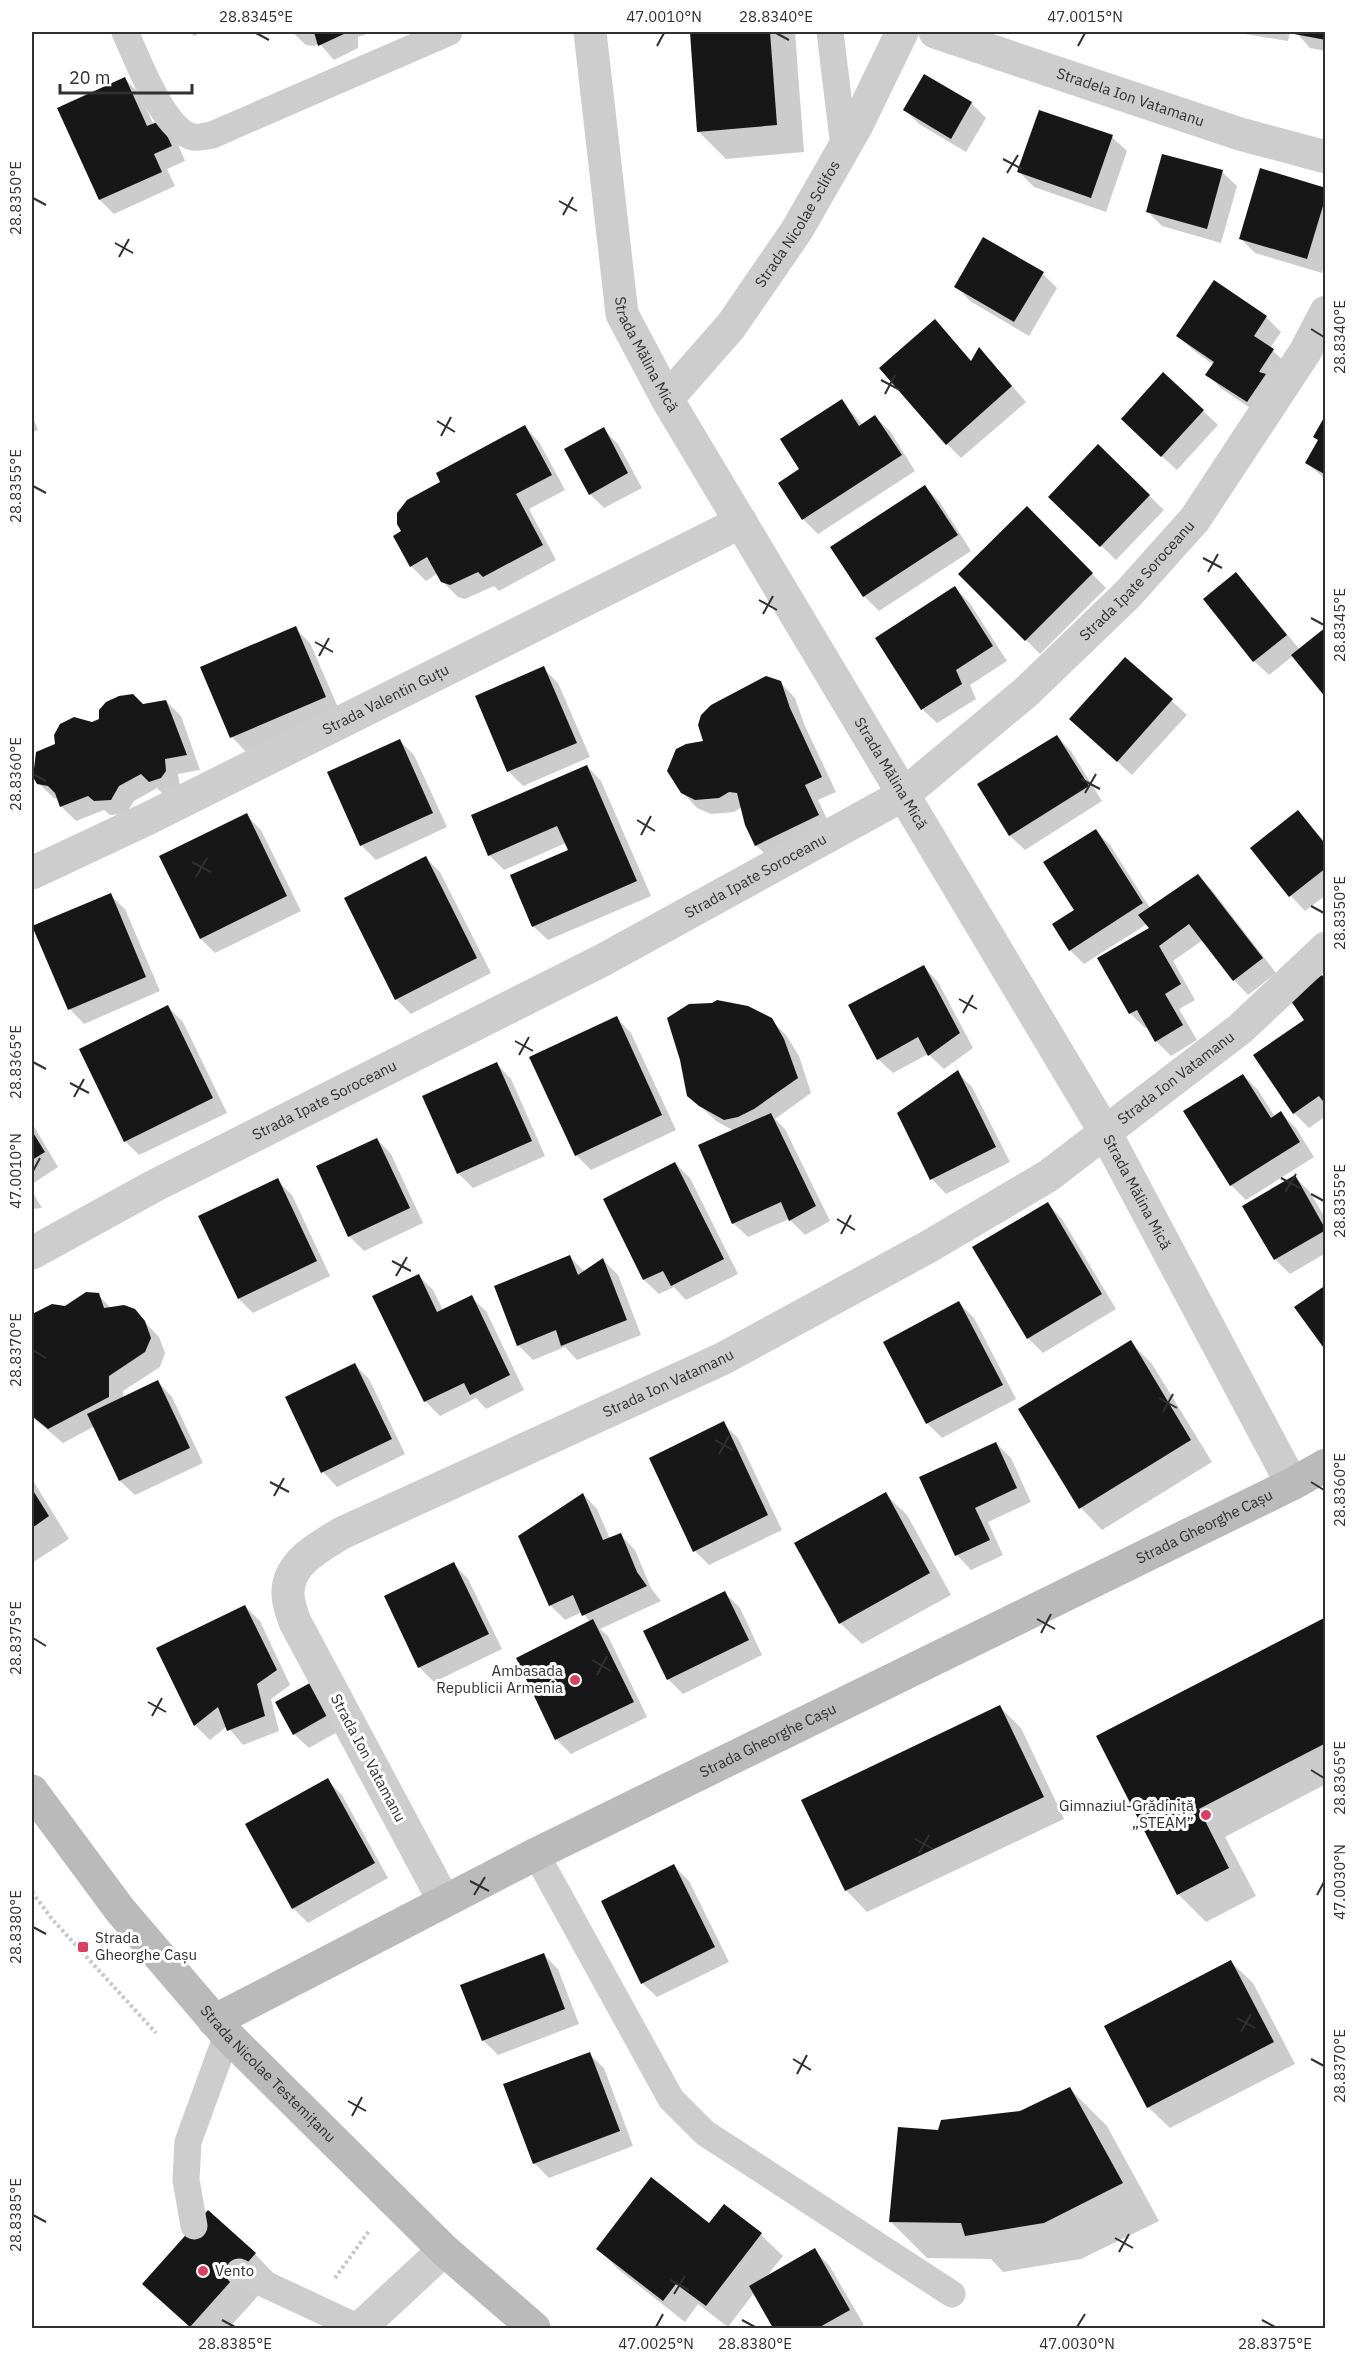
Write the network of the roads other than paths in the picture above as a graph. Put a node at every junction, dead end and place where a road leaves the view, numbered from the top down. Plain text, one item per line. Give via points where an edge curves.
1 (125, 32) edge
2 (449, 32) edge
3 (590, 32) edge
4 (830, 32) edge
5 (902, 32) edge
6 (935, 32) edge
7 (844, 147) junction
8 (1326, 157) edge
9 (1326, 312) edge
10 (667, 399) junction
11 (741, 522) junction
12 (903, 795) junction
13 (32, 873) edge
14 (1326, 948) edge
15 (1105, 1132) junction
16 (32, 1253) edge
17 (1326, 1465) edge
18 (1292, 1484) junction
19 (32, 1791) edge
20 (536, 1854) junction
21 (444, 1901) junction
22 (220, 2028) junction
23 (194, 2226) dead end
24 (444, 2250) junction
25 (240, 2272) dead end
26 (952, 2294) dead end
27 (359, 2328) edge
28 (534, 2328) edge

1 - 2 lane via 157,103 175,125 194,137 212,135
3 - 10 street, Strada Mălina Mică via 622,314
4 - 7 lane
5 - 7 street, Strada Nicolae Sclifos
6 - 8 street, Stradela Ion Vatamanu via 1240,134
7 - 10 street, Strada Nicolae Sclifos via 797,230 731,326
9 - 12 street, Strada Ipate Soroceanu via 1305,352 1195,519 1128,594 1025,693
10 - 11 street, Strada Mălina Mică
11 - 12 street, Strada Mălina Mică
11 - 13 street, Strada Valentin Guțu
12 - 15 street, Strada Mălina Mică
12 - 16 street, Strada Ipate Soroceanu via 601,961 154,1186
14 - 15 street, Strada Ion Vatamanu via 1240,1029
15 - 18 street, Strada Mălina Mică
15 - 21 street, Strada Ion Vatamanu via 1048,1176 928,1247 722,1359 342,1533 309,1553 292,1574 287,1594 295,1622
17 - 18 street, Strada Gheorghe Cașu
18 - 20 street, Strada Gheorghe Cașu
19 - 22 street, Strada Nicolae Testemițanu via 120,1910
20 - 21 street, Strada Gheorghe Cașu
20 - 26 lane via 671,2099 705,2133
21 - 22 street, Strada Gheorghe Cașu
22 - 23 lane via 188,2142 186,2180
22 - 24 street, Strada Nicolae Testemițanu
24 - 27 street
24 - 28 street, Strada Nicolae Testemițanu
25 - 27 lane

